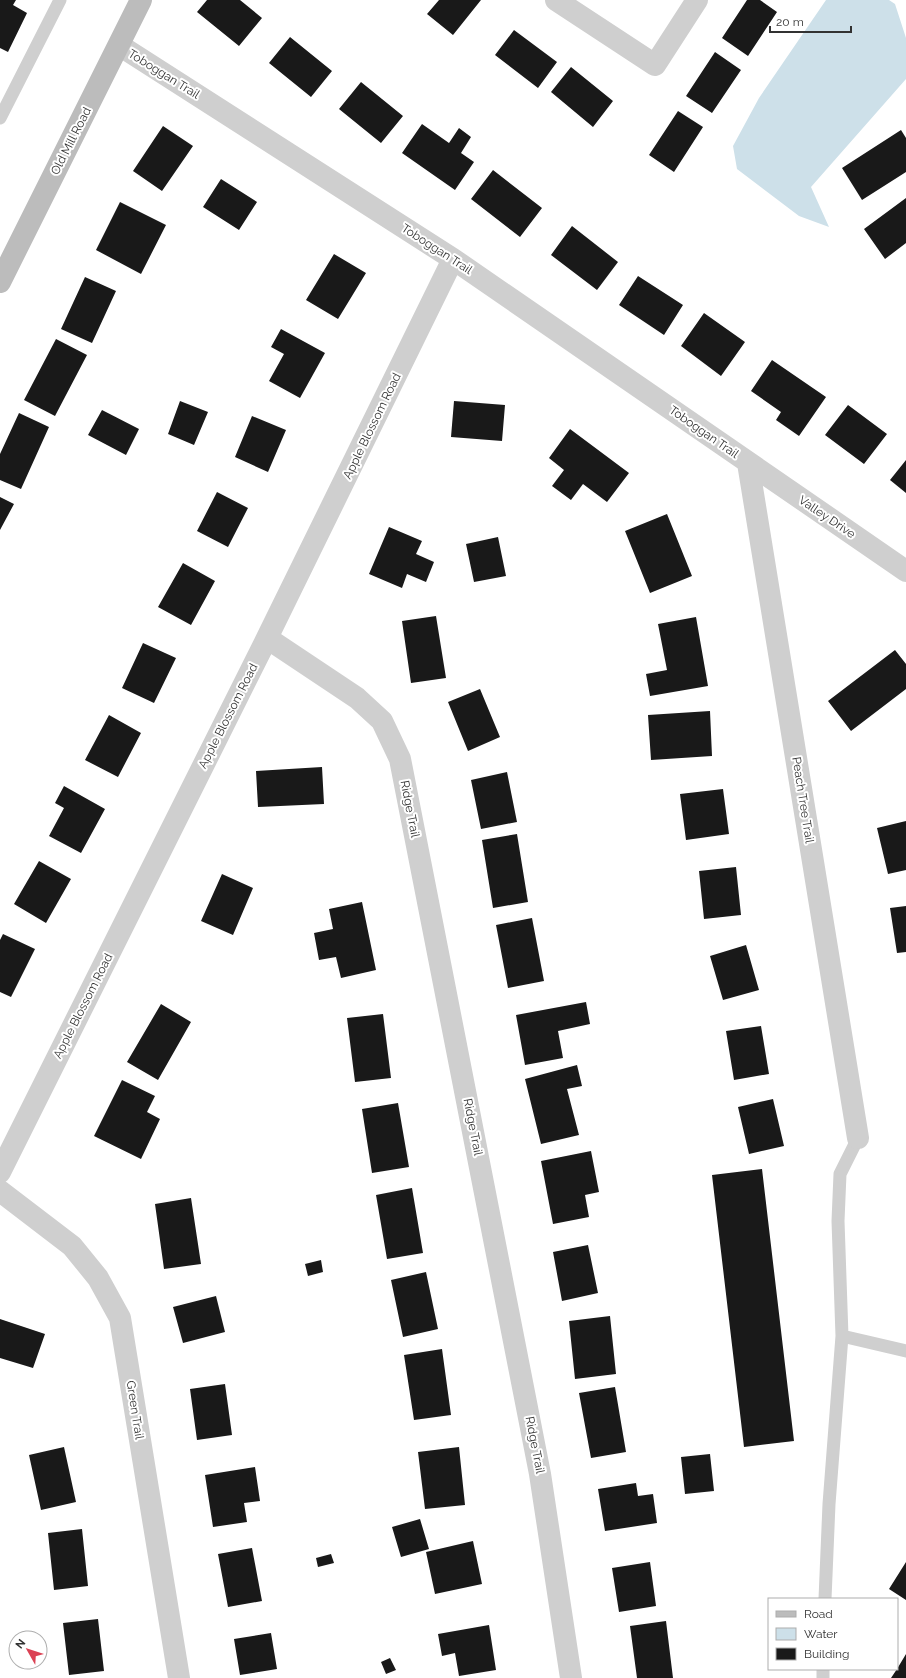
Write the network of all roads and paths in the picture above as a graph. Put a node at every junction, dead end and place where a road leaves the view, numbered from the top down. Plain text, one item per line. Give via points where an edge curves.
1 (60, 0) edge
2 (141, 0) edge
3 (556, 0) edge
4 (697, 0) edge
5 (118, 45) junction
6 (0, 118) edge
7 (453, 259) junction
8 (0, 282) edge
9 (748, 463) junction
10 (906, 571) edge
11 (267, 638) junction
12 (858, 1138) joint
13 (0, 1172) edge
14 (0, 1191) edge
15 (842, 1336) junction
16 (906, 1351) edge
17 (825, 1598) edge
18 (179, 1678) edge
19 (571, 1678) edge

1 - 6 lane
2 - 5 street, Old Mill Road
3 - 4 street via 655,65
5 - 7 street, Toboggan Trail
5 - 8 street, Old Mill Road
7 - 9 street, Toboggan Trail
7 - 11 street, Apple Blossom Road
9 - 10 street, Valley Drive
9 - 12 street, Peach Tree Trail
11 - 13 street, Apple Blossom Road
11 - 19 street, Ridge Trail via 357,698 382,721 400,758 540,1474
12 - 15 lane via 840,1174 838,1221
14 - 18 street, Green Trail via 72,1246 98,1278 120,1318
15 - 16 lane
15 - 17 lane

